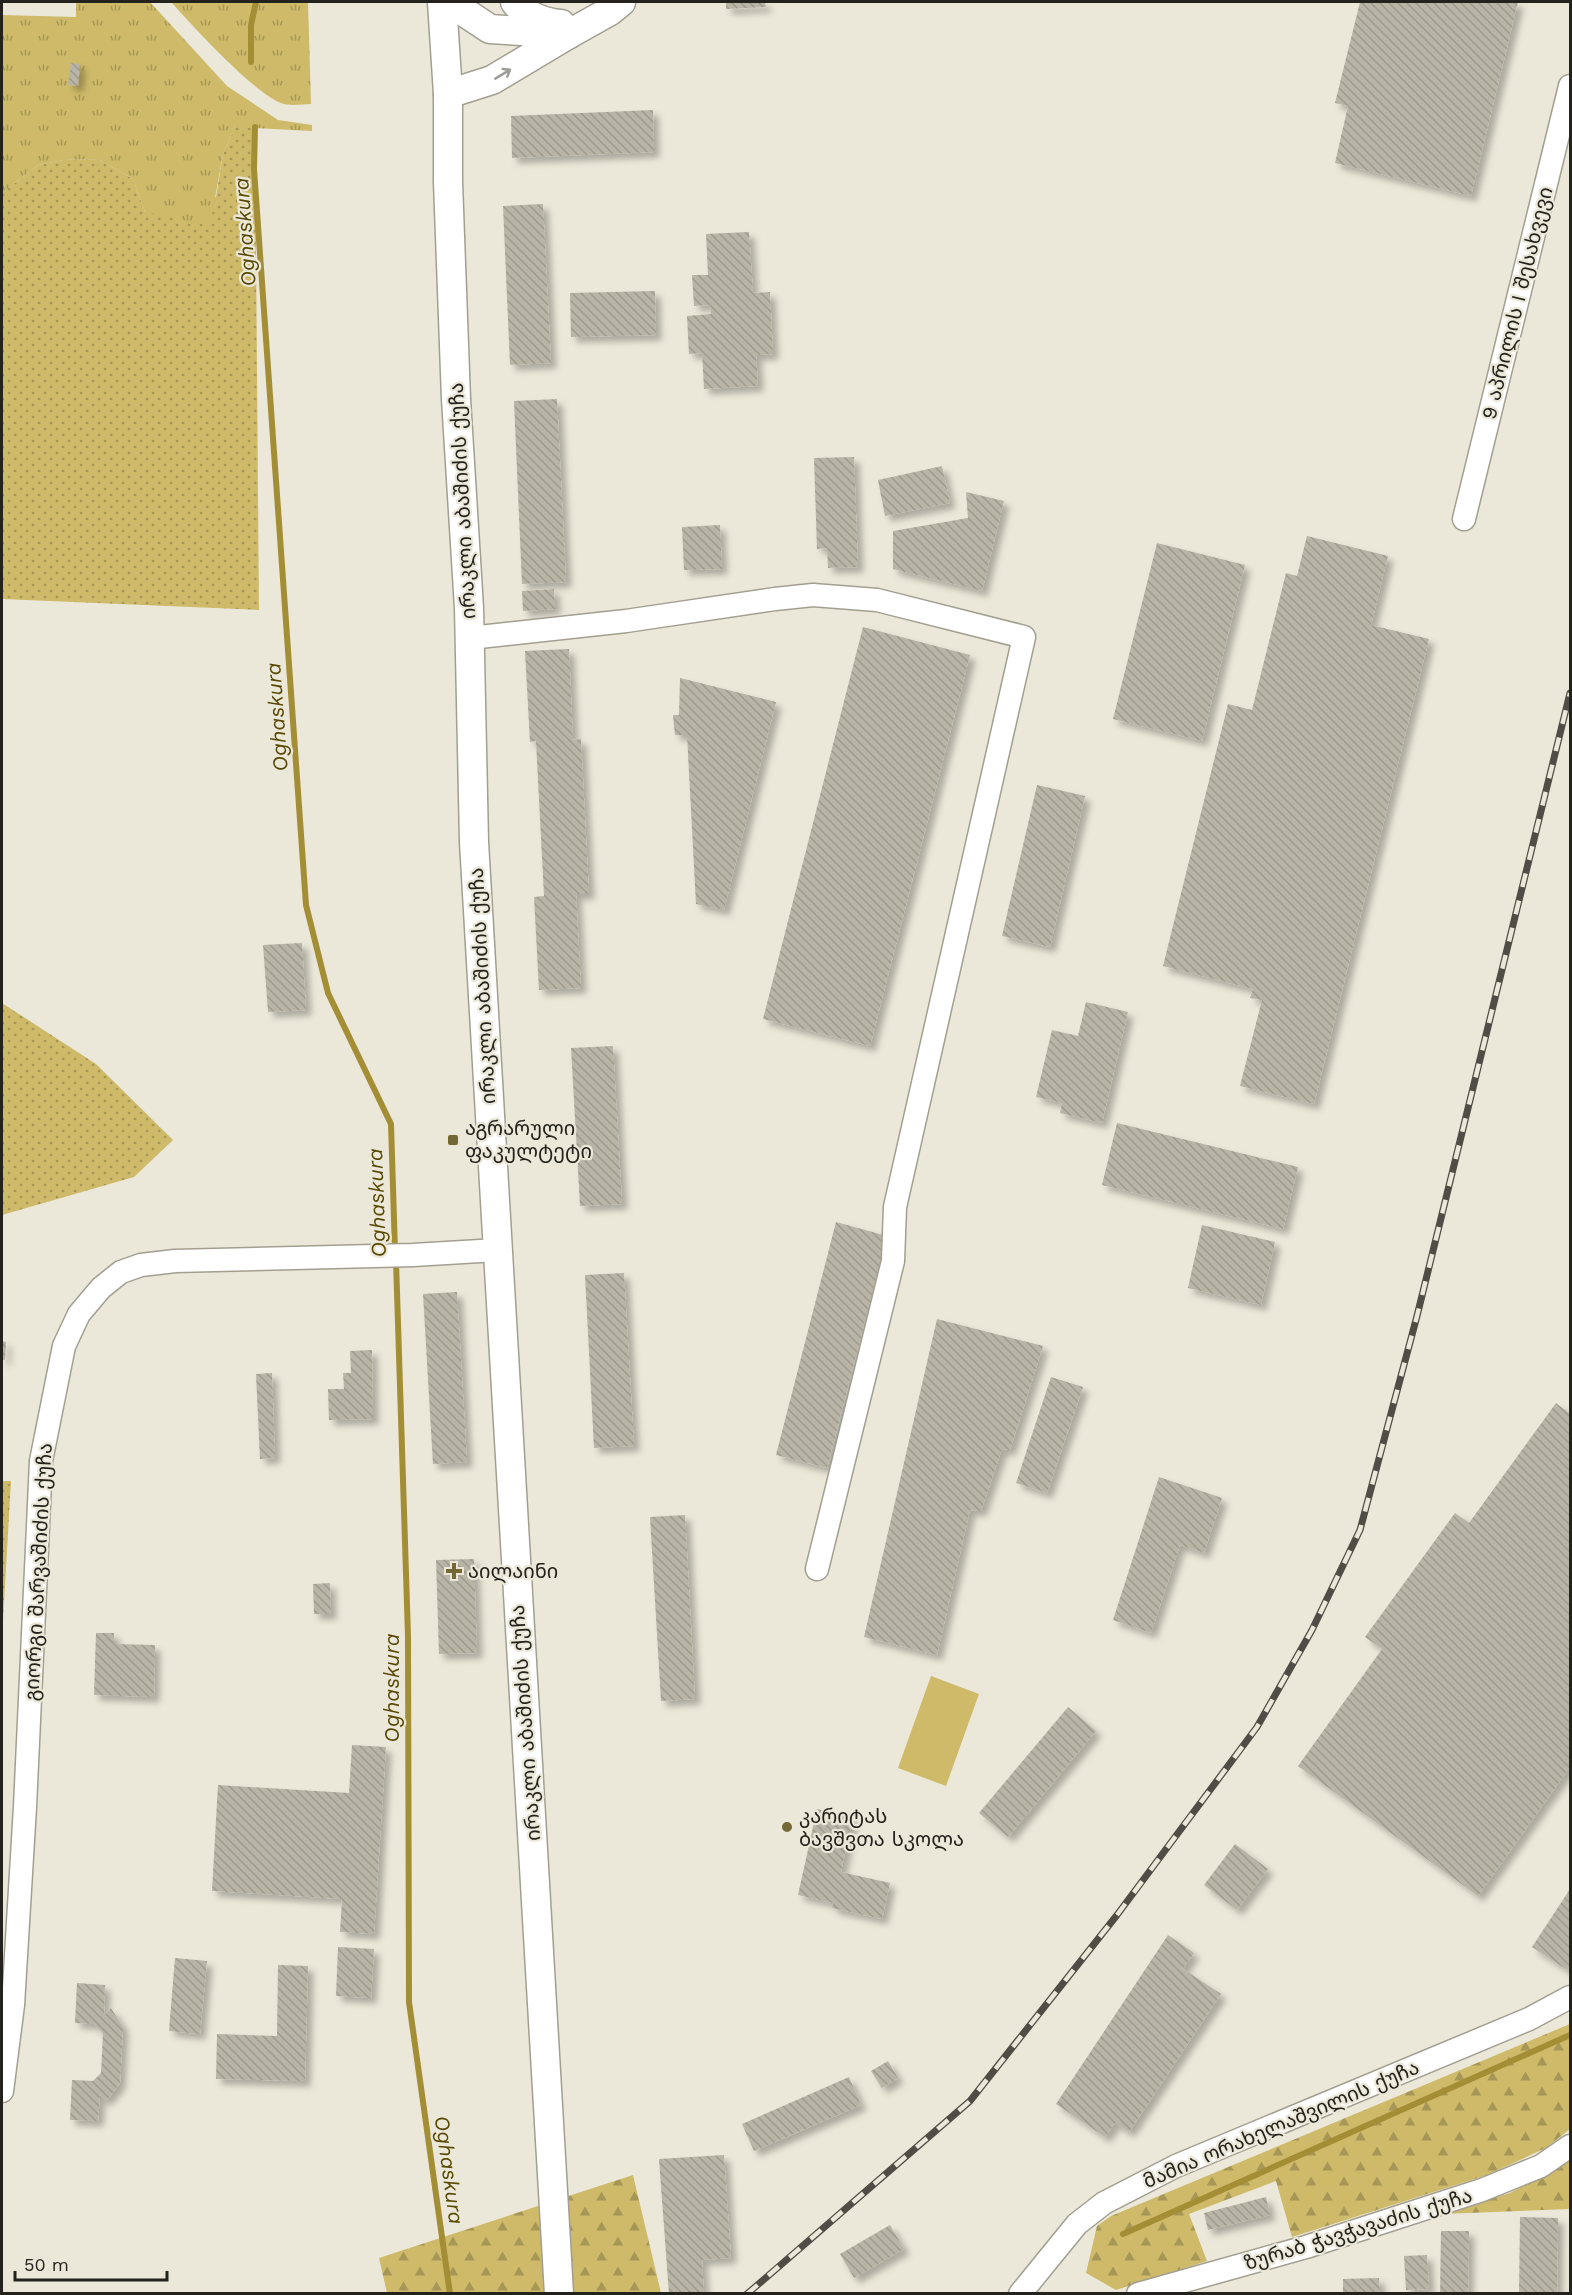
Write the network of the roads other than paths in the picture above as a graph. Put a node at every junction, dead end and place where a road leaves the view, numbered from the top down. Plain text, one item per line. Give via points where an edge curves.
1 (442, 2) edge
2 (449, 2) edge
3 (515, 2) edge
4 (611, 9) edge
5 (569, 34) junction
6 (1570, 86) edge
7 (448, 94) junction
8 (1464, 519) dead end
9 (470, 638) junction
10 (497, 1250) junction
11 (817, 1569) dead end
12 (1570, 1997) edge
13 (2, 2091) edge
14 (1570, 2146) edge
15 (1145, 2293) edge
16 (559, 2294) edge
17 (1020, 2294) edge

1 - 7 main road, ირაკლი აბაშიძის ქუჩა
2 - 5 main road via 490,30
3 - 4 main road via 531,16 554,23 578,24
4 - 5 main road
7 -> 5 main road via 492,80
6 - 8 street, 9 აპრილის I შესახვევი
7 - 9 main road, ირაკლი აბაშიძის ქუჩა via 456,399
9 - 10 main road, ირაკლი აბაშიძის ქუჩა via 474,842
9 - 11 street via 813,595 877,600 1024,637 895,1207 892,1261
10 - 13 street, გიორგი შარვაშიძის ქუჩა via 141,1265 121,1272 79,1314 64,1346 41,1461 14,2005
10 - 16 main road, ირაკლი აბაშიძის ქუჩა
12 - 17 street, მამია ორახელაშვილის ქუჩა via 1529,2019 1176,2166 1104,2203 1077,2224
14 - 15 street, ზურაბ ჭავჭავაძის ქუჩა via 1541,2166 1482,2190 1306,2247

